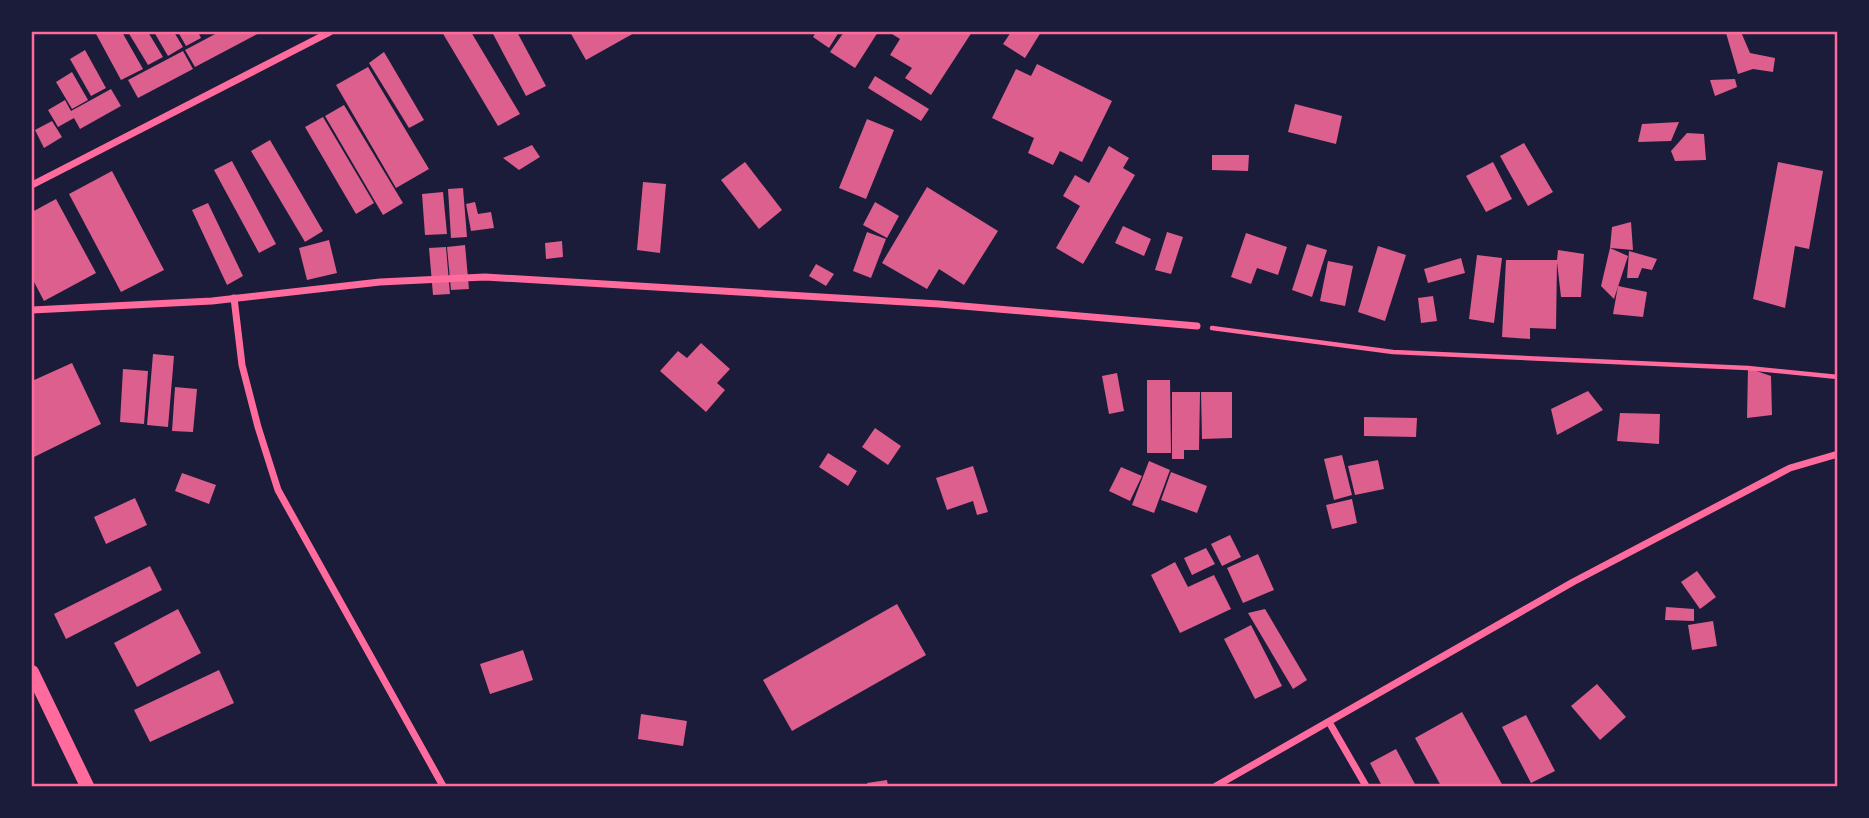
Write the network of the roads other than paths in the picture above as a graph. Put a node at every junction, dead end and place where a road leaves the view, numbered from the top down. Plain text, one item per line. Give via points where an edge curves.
1 (330, 32) edge
2 (32, 185) edge
3 (234, 298) junction
4 (32, 310) edge
5 (1197, 326) road end
6 (1838, 454) edge
7 (32, 672) edge
8 (1329, 722) junction
9 (87, 786) edge
10 (443, 786) edge
11 (1216, 786) edge
12 (1366, 786) edge

1 - 2 street
3 - 4 street
3 - 5 street via 380,282 485,278 939,304
3 - 10 street via 242,365 278,490
6 - 8 street via 1790,468 1573,582
7 - 9 main road
8 - 11 street
8 - 12 street

